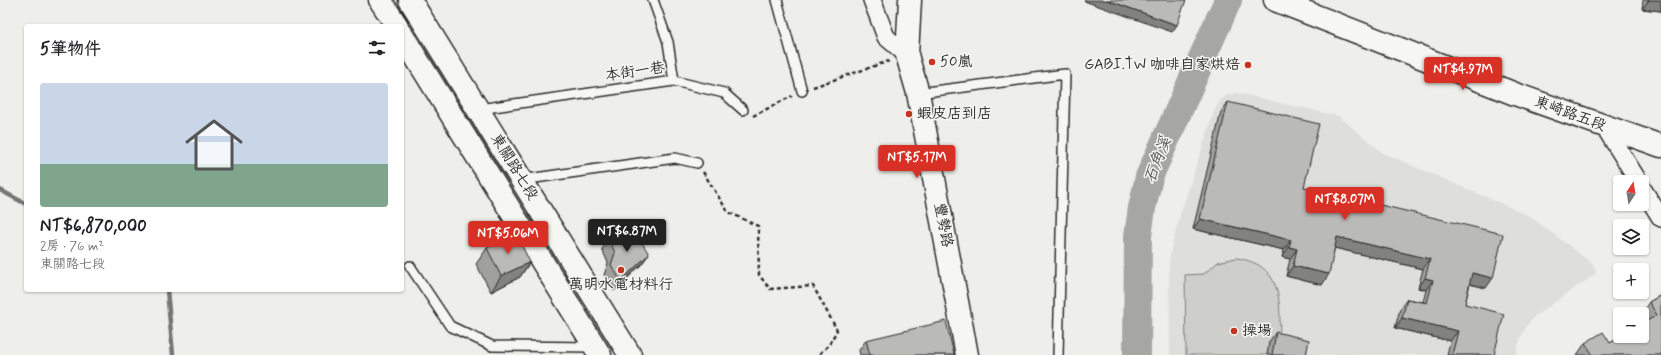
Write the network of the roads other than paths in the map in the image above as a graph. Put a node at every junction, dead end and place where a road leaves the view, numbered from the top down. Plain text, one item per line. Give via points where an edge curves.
1 (380, 0) edge
2 (410, 0) edge
3 (653, 0) edge
4 (777, 0) edge
5 (872, 0) edge
6 (910, 0) edge
7 (1277, 0) edge
8 (395, 24) edge
9 (404, 38) edge
10 (907, 55) junction
11 (674, 81) junction
12 (802, 91) road end
13 (918, 93) junction
14 (478, 109) junction
15 (743, 110) road end
16 (1604, 126) junction
17 (1661, 146) edge
18 (697, 163) road end
19 (1635, 175) edge
20 (522, 180) junction
21 (1649, 199) edge
22 (1661, 218) edge
23 (410, 266) dead end
24 (598, 351) edge
25 (630, 355) edge
26 (967, 355) edge
27 (1058, 355) edge

1 - 8 main road
2 - 14 main road, 東關路七段
3 - 11 lane via 668,42
4 - 12 lane
5 - 10 street via 886,37
6 - 10 main road, 豐勢路
7 - 16 main road, 東崎路五段 via 1515,94
9 - 24 main road, 東關路七段
10 - 13 main road, 豐勢路
11 - 14 lane, 本街一巷
11 - 15 lane, 本街一巷 via 724,93
13 - 26 main road, 豐勢路
13 - 27 lane via 1065,74
14 - 20 main road, 東關路七段
16 - 17 main road, 東崎路五段
16 - 19 street
18 - 20 lane via 675,158
20 - 25 main road, 東關路七段
21 - 22 street
23 - 24 lane via 450,326 492,346

